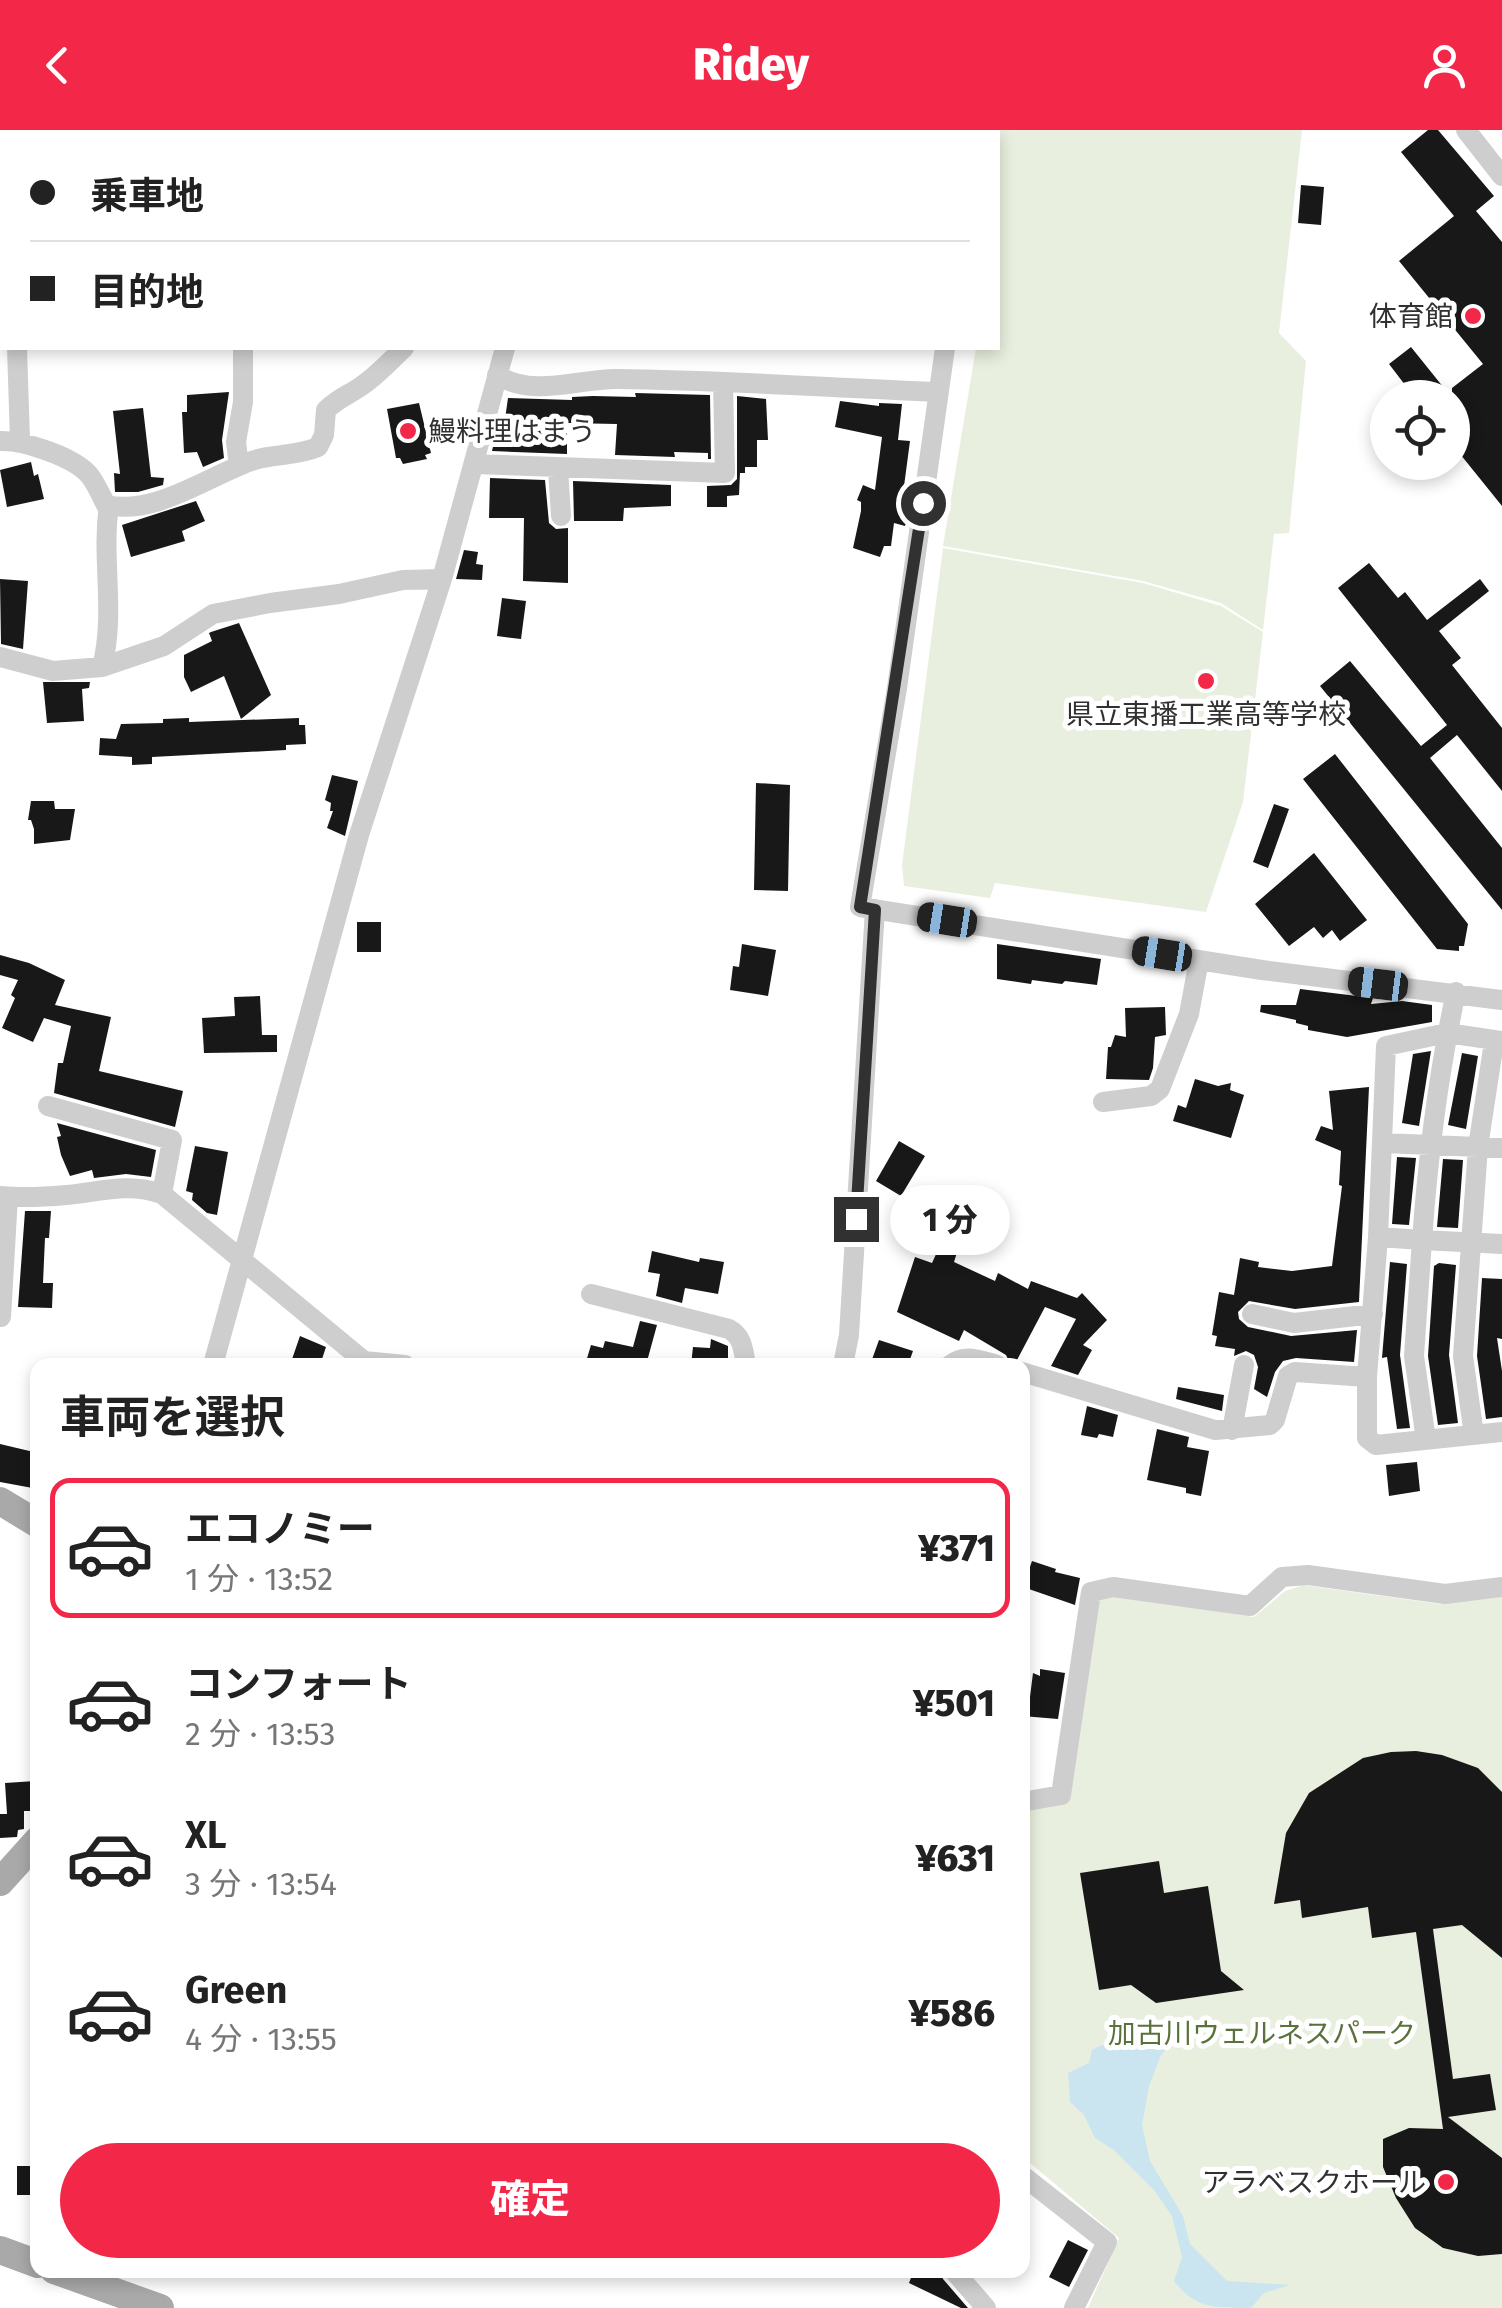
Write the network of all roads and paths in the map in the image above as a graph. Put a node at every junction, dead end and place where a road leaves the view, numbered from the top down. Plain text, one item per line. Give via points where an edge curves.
1 (1466, 130) edge
2 (1502, 176) edge
3 (17, 350) edge
4 (244, 350) edge
5 (402, 350) edge
6 (503, 350) edge
7 (944, 350) edge
8 (497, 375) junction
9 (723, 384) junction
10 (939, 392) junction
11 (10, 440) edge
12 (475, 464) junction
13 (239, 466) junction
14 (558, 468) junction
15 (109, 505) junction
16 (562, 516) dead end
17 (442, 579) junction
18 (0, 658) edge
19 (102, 667) junction
20 (875, 910) junction
21 (1198, 960) junction
22 (1456, 992) junction
23 (1502, 1000) edge
24 (1447, 1033) junction
25 (1498, 1042) edge
26 (1103, 1102) dead end
27 (48, 1106) dead end
28 (1384, 1143) junction
29 (1429, 1144) junction
30 (1478, 1147) junction
31 (1502, 1148) edge
32 (162, 1194) junction
33 (4, 1197) edge
34 (1378, 1237) junction
35 (1422, 1240) junction
36 (1472, 1244) junction
37 (1502, 1244) edge
38 (244, 1262) junction
39 (591, 1294) dead end
40 (1252, 1314) dead end
41 (1373, 1314) junction
42 (2, 1317) edge
43 (215, 1358) edge
44 (359, 1358) edge
45 (745, 1358) edge
46 (845, 1358) edge
47 (1244, 1365) dead end
48 (1030, 1374) edge
49 (1367, 1377) junction
50 (1232, 1430) junction
51 (1502, 1432) edge
52 (1474, 1434) junction
53 (1426, 1440) junction
54 (0, 1501) edge
55 (30, 1519) edge
56 (1502, 1588) edge
57 (1030, 1800) edge
58 (30, 1849) edge
59 (0, 1882) edge
60 (1030, 2181) edge
61 (0, 2250) edge
62 (30, 2261) edge
63 (76, 2278) edge
64 (960, 2278) edge
65 (160, 2308) edge
66 (986, 2308) edge
67 (1074, 2308) edge

1 - 2 street
3 - 11 street
4 - 13 street
5 - 13 street via 326,410 318,448
6 - 8 street
7 - 10 street
8 - 9 street via 512,384 554,387 612,379
8 - 12 street
9 - 10 street
9 - 14 street via 724,473
10 - 20 street via 860,907
11 - 15 street via 81,462
12 - 14 street
12 - 17 street
13 - 15 street via 145,506
14 - 16 street
15 - 19 street via 104,557 110,631
17 - 19 street via 213,614 164,646
17 - 38 street via 359,836
18 - 19 street via 54,671
20 - 21 street
20 - 46 street
21 - 22 street
21 - 26 street via 1189,1014 1160,1089
22 - 23 street
22 - 24 street
24 - 25 street
24 - 28 street via 1386,1046
24 - 29 street
25 - 30 street
27 - 32 street via 172,1140
28 - 29 street
28 - 34 street
29 - 30 street
29 - 35 street
30 - 31 street
30 - 36 street
32 - 33 street via 116,1186
32 - 38 street
33 - 42 street
34 - 35 street
34 - 41 street
35 - 36 street
35 - 53 street via 1414,1356
36 - 37 street
36 - 52 street via 1463,1356
38 - 43 street
38 - 44 street
39 - 45 street via 729,1329 738,1334
40 - 41 street via 1294,1323
41 - 49 street
47 - 50 street
48 - 50 street
49 - 50 street via 1295,1372 1275,1420
49 - 53 street via 1367,1438 1376,1445
51 - 52 street
52 - 53 street
54 - 55 main road
56 - 57 street via 1445,1594 1308,1575 1282,1578 1250,1606 1113,1587 1092,1592 1061,1794
58 - 59 main road
60 - 67 street via 1106,2242
61 - 62 main road
63 - 65 main road
64 - 66 street

